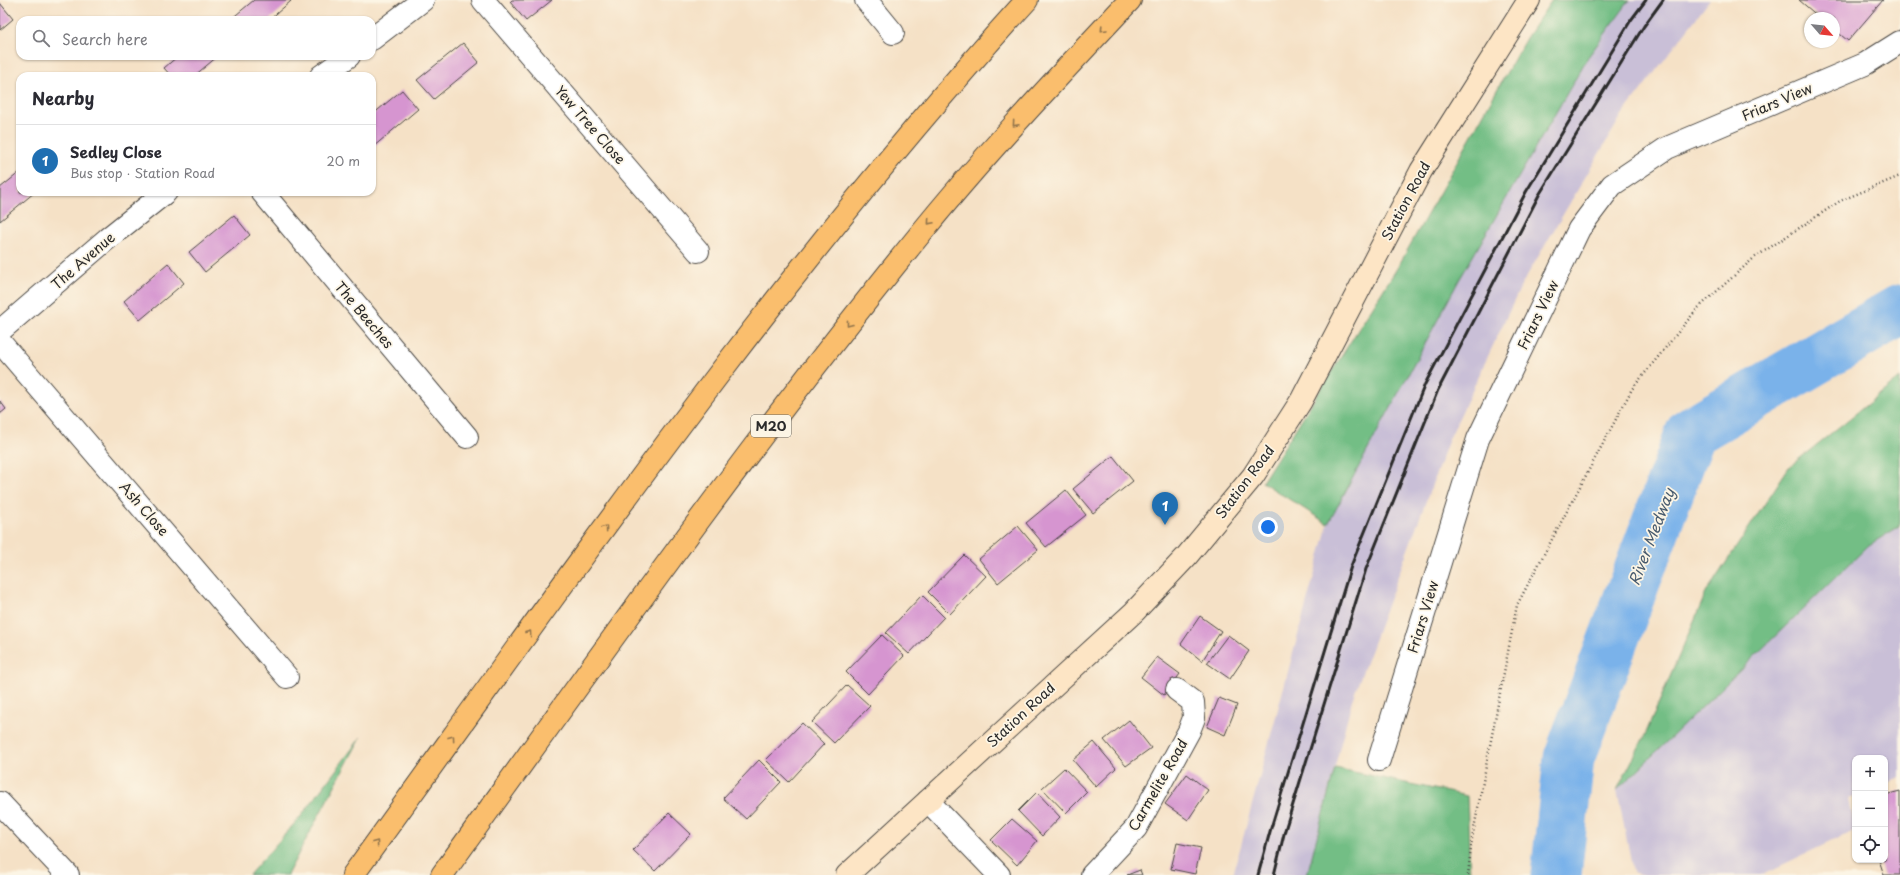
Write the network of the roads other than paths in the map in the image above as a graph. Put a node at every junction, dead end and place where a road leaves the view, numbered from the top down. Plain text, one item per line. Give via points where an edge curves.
1 (423, 0) edge
2 (483, 0) edge
3 (866, 0) edge
4 (1027, 0) edge
5 (1130, 0) edge
6 (1529, 0) edge
7 (893, 33) dead end
8 (376, 36) edge
9 (1900, 42) edge
10 (343, 60) edge
11 (327, 72) edge
12 (161, 196) edge
13 (265, 196) edge
14 (698, 251) dead end
15 (0, 331) edge
16 (0, 342) edge
17 (467, 437) dead end
18 (287, 677) dead end
19 (1177, 690) dead end
20 (1379, 760) dead end
21 (928, 801) junction
22 (0, 803) edge
23 (68, 875) edge
24 (353, 875) edge
25 (442, 875) edge
26 (847, 875) edge
27 (1000, 875) edge
28 (1092, 875) edge

1 - 8 street
2 - 14 street, Yew Tree Close
3 - 7 street
24 -> 4 highway via 743,341 848,209 963,71
5 -> 25 highway, M20 via 1005,135 918,236 848,324 616,634
6 - 21 street, Station Road via 1421,171 1301,401 1253,476 1186,556 1134,612
9 - 20 street, Friars View via 1865,64 1667,148 1612,185 1579,229 1478,439
10 - 11 street
12 - 15 street, The Avenue
13 - 17 street, The Beeches
16 - 18 street, Ash Close
19 - 28 street, Carmelite Road via 1193,702 1194,718 1190,731 1136,828
21 - 26 street, Station Road
21 - 27 street
22 - 23 street

